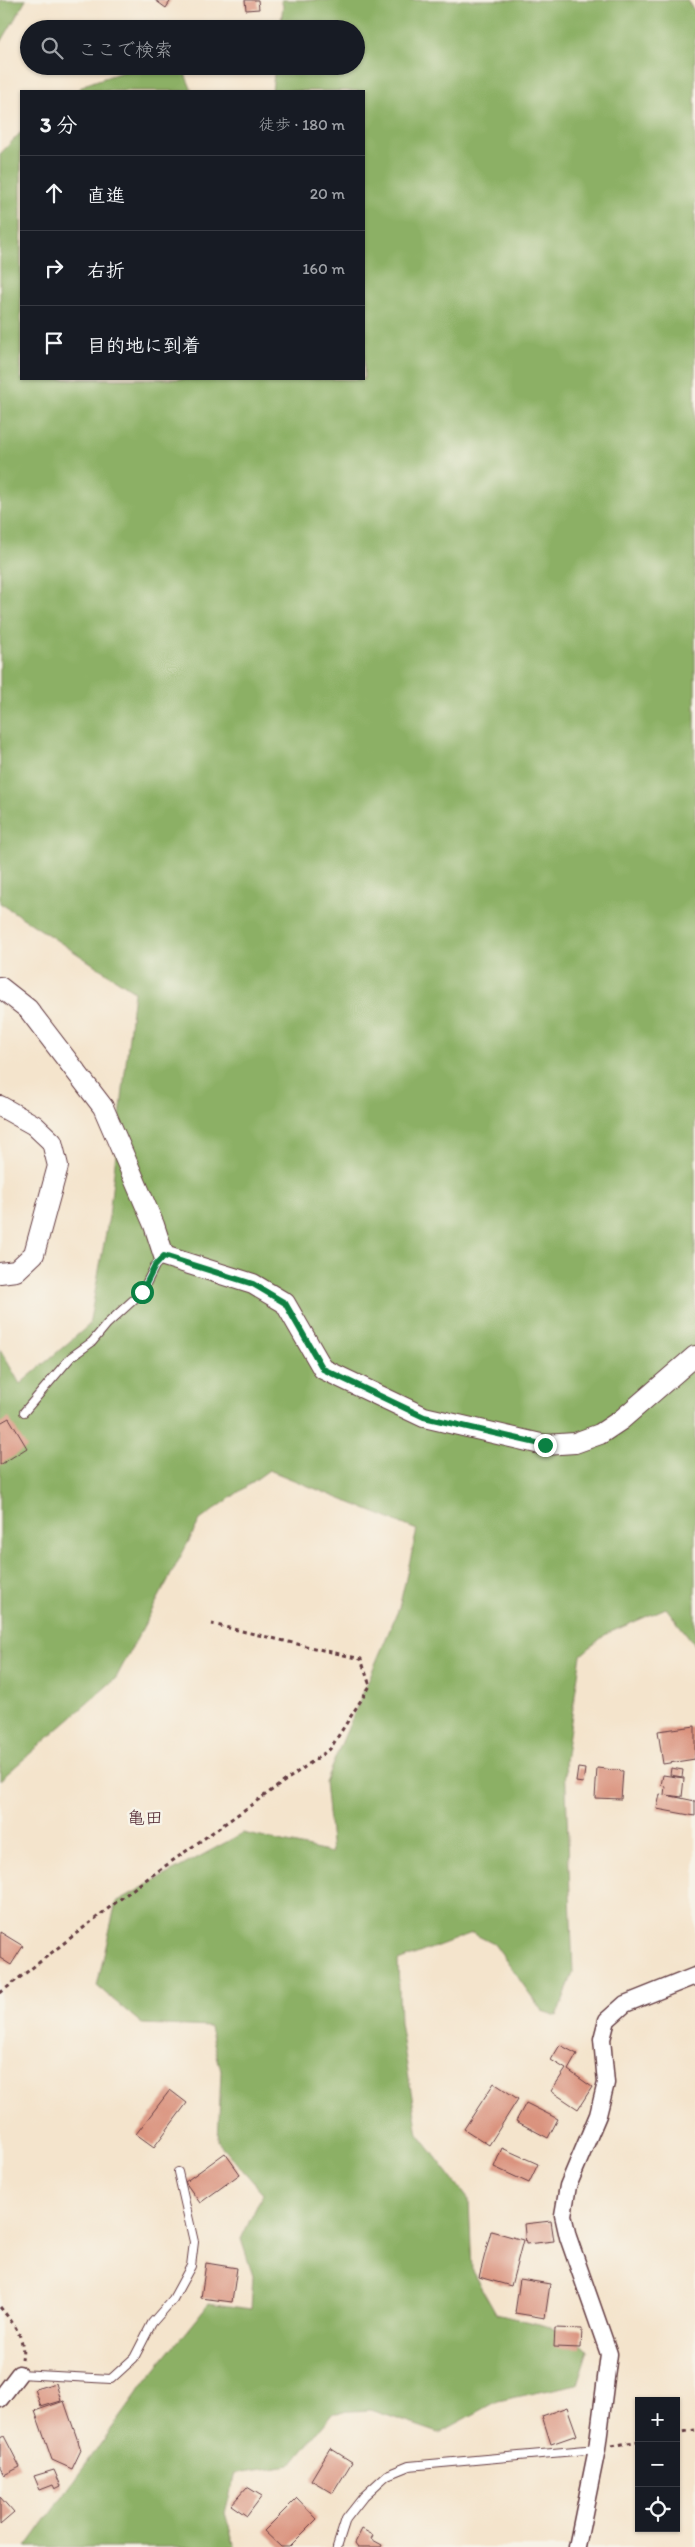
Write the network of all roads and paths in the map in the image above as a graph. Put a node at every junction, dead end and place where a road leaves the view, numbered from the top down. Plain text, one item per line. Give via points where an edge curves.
1 (0, 987) edge
2 (0, 1106) edge
3 (164, 1256) junction
4 (0, 1273) edge
5 (695, 1356) edge
6 (24, 1412) dead end
7 (212, 1624) dead end
8 (695, 1976) edge
9 (0, 1993) edge
10 (178, 2172) dead end
11 (0, 2306) edge
12 (19, 2374) junction
13 (0, 2399) edge
14 (695, 2430) edge
15 (680, 2433) edge
16 (635, 2442) edge
17 (597, 2449) junction
18 (337, 2547) edge
19 (577, 2547) edge

1 - 3 street via 28,1008 103,1107
2 - 4 street via 34,1125 52,1142 58,1166 34,1254 16,1271
3 - 5 street via 253,1284 285,1303 323,1369 424,1417 545,1445 575,1443 600,1434
3 - 6 lane via 142,1292 92,1342 70,1357
7 - 9 path via 362,1659 370,1686 330,1749 138,1886
8 - 17 street via 625,2004 607,2020 602,2039 606,2083 598,2115 568,2186 563,2215 568,2237 609,2354
10 - 12 lane via 194,2242 191,2266 173,2299 152,2323 134,2358 111,2379
11 - 12 path via 14,2324 24,2346
12 - 13 street
14 - 15 path
16 - 17 path
17 - 18 lane via 409,2466 387,2475 364,2496 346,2519
17 - 19 street

